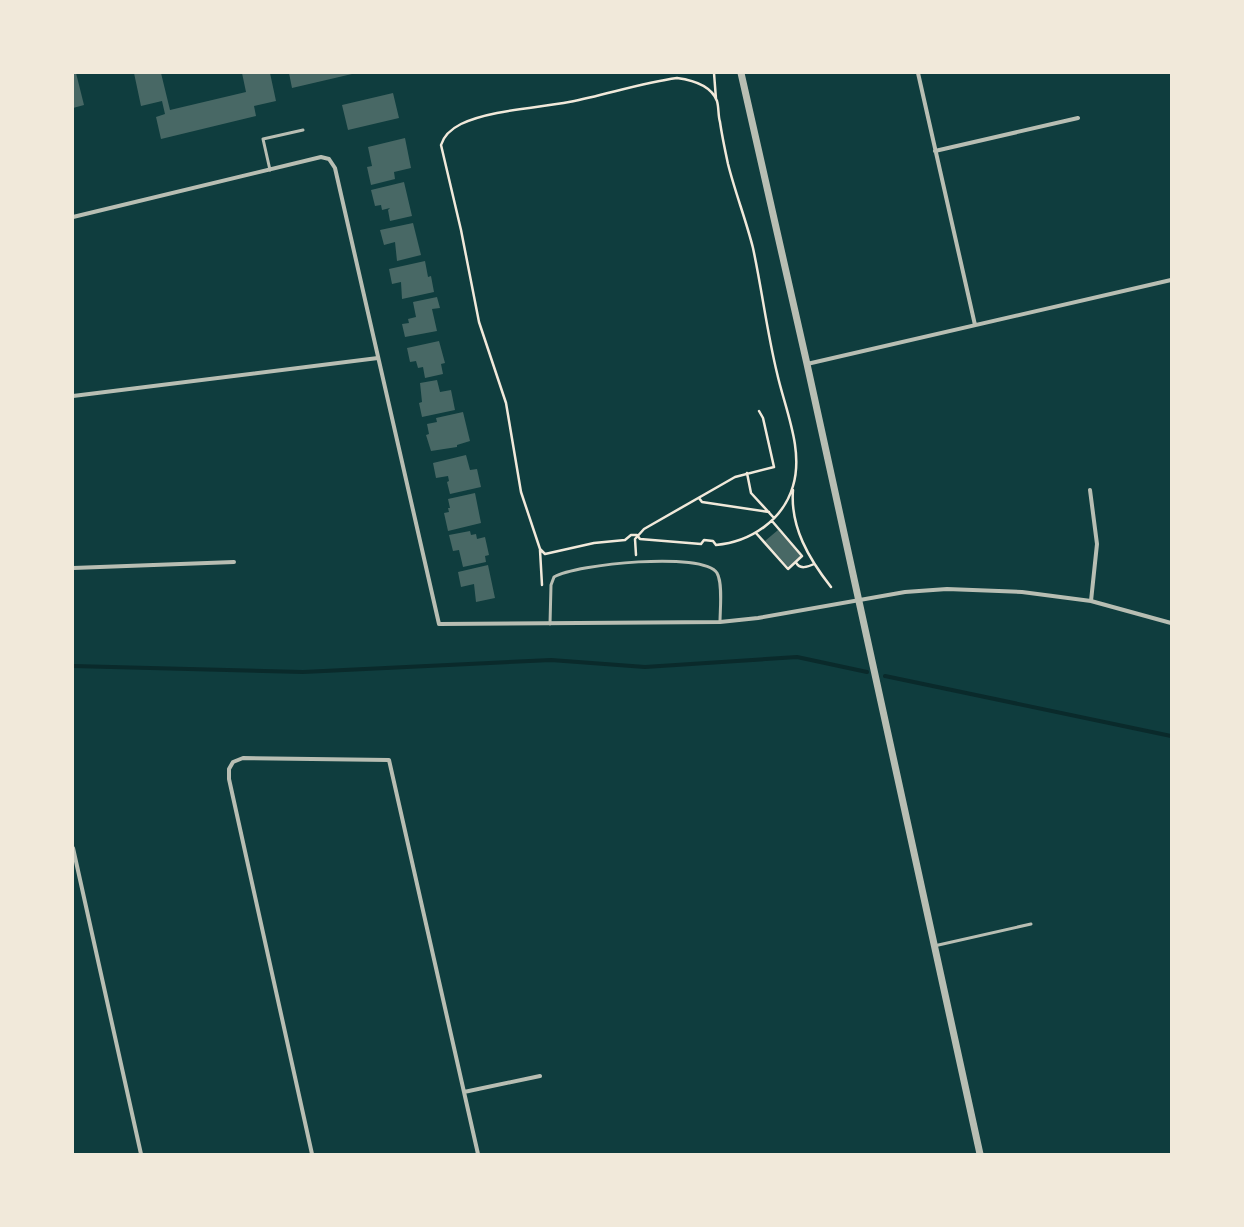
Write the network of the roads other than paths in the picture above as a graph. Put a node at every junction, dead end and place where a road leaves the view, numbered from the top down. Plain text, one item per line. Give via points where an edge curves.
1 (741, 73) edge
2 (918, 73) edge
3 (1078, 118) dead end
4 (303, 130) dead end
5 (935, 151) junction
6 (270, 170) junction
7 (73, 217) edge
8 (1171, 280) edge
9 (975, 325) junction
10 (378, 358) junction
11 (807, 364) junction
12 (73, 396) edge
13 (1090, 490) dead end
14 (234, 562) dead end
15 (73, 568) edge
16 (859, 600) junction
17 (1091, 601) junction
18 (720, 622) junction
19 (1171, 622) edge
20 (550, 624) junction
21 (73, 848) edge
22 (1031, 924) dead end
23 (934, 946) junction
24 (540, 1076) dead end
25 (464, 1092) junction
26 (141, 1154) edge
27 (312, 1154) edge
28 (478, 1154) edge
29 (980, 1154) edge

1 - 11 street
2 - 5 street
3 - 5 street
4 - 6 lane via 263,139
5 - 9 street
6 - 7 street
6 - 10 street via 321,157 329,159 335,168
8 - 9 street
9 - 11 street
10 - 12 street
10 - 20 street via 439,624
11 - 16 street
13 - 17 street via 1097,544
14 - 15 street
16 - 17 street via 905,592 947,589 1022,592
16 - 18 street
16 - 23 street
17 - 19 street
18 - 20 street
18 - 20 lane via 720,583 714,569 709,566 659,561 594,566 554,577 551,585
21 - 26 street
22 - 23 lane
23 - 29 street
24 - 25 street
25 - 27 street via 389,760 243,758 233,762 229,779
25 - 28 street

